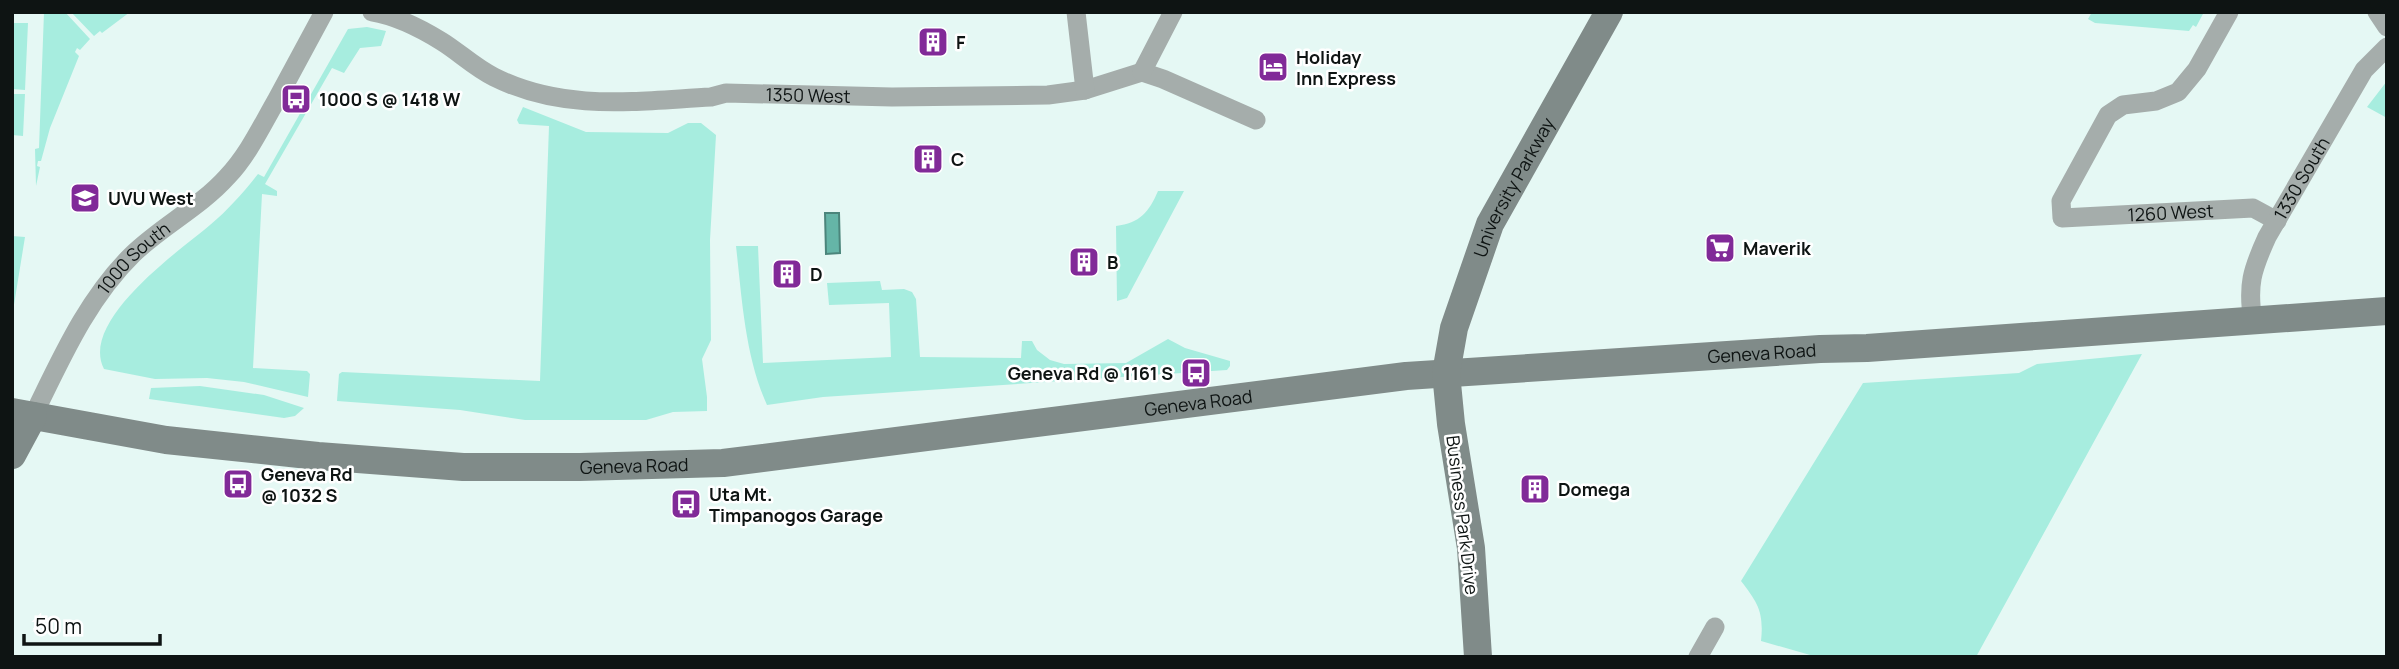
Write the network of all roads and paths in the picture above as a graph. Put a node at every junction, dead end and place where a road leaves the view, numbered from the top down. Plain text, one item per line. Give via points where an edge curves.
1 (324, 12) edge
2 (372, 12) edge
3 (1076, 12) edge
4 (1173, 12) edge
5 (1609, 12) edge
6 (2229, 12) edge
7 (2377, 12) edge
8 (2387, 27) edge
9 (2387, 47) edge
10 (1142, 72) junction
11 (1085, 90) junction
12 (1256, 120) dead end
13 (2277, 221) junction
14 (2387, 312) edge
15 (2253, 322) junction
16 (1446, 373) junction
17 (22, 414) edge
18 (12, 455) edge
19 (1715, 627) dead end
20 (1478, 657) edge
21 (1698, 657) edge

1 - 17 street, 1000 South via 241,159 209,194 118,270
2 - 11 street, 1350 West via 442,41 495,78 547,97 579,102 726,93 892,97 1048,95
3 - 11 street
4 - 10 street
5 - 16 main road, University Parkway via 1490,224 1454,328
6 - 13 street, 1260 West via 2197,69 2178,92 2156,101 2123,105 2108,115 2061,201 2062,218 2253,208
7 - 8 street
9 - 13 street, 1330 South via 2364,70
10 - 11 street, 1350 West
10 - 12 street
13 - 15 street, 1330 South via 2255,263 2248,295
14 - 15 main road, Geneva Road
15 - 16 main road, Geneva Road
16 - 17 main road, Geneva Road via 761,459 593,467 463,467 318,456 166,440
16 - 20 main road, Business Park Drive via 1471,548
17 - 18 main road, 1000 South
19 - 21 street

